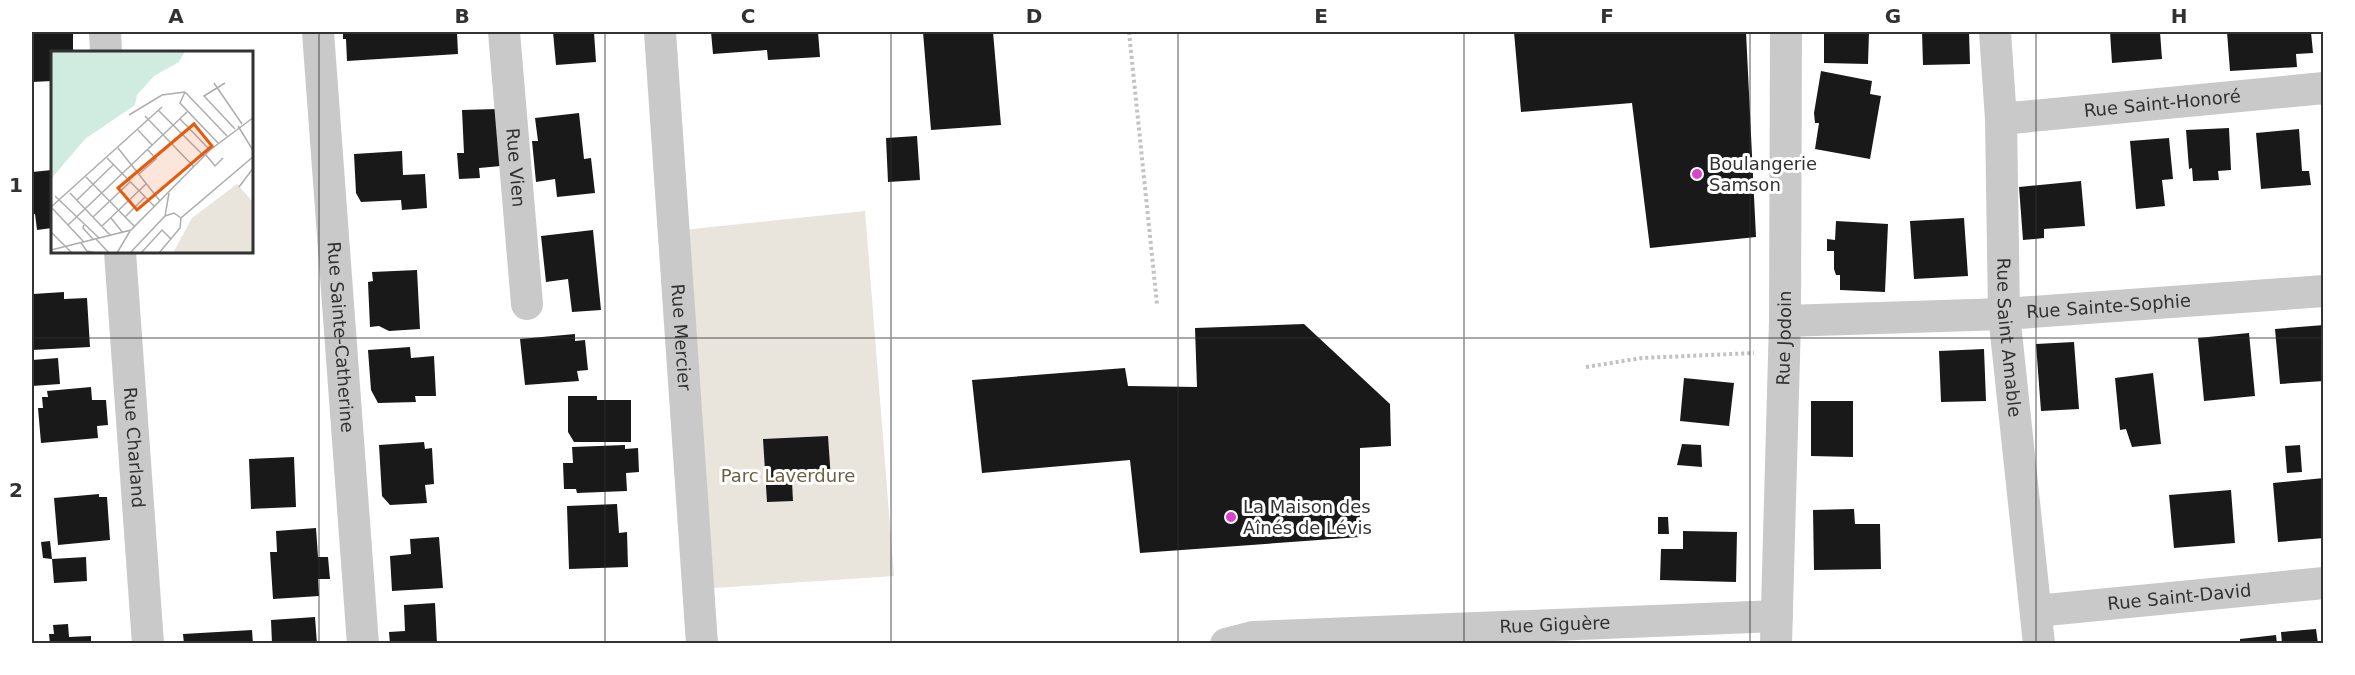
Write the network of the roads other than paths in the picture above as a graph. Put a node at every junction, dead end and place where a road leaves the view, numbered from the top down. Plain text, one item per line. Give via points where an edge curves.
1 (105, 32) edge
2 (318, 32) edge
3 (504, 32) edge
4 (660, 32) edge
5 (1786, 32) edge
6 (1995, 32) edge
7 (106, 51) edge
8 (2324, 88) edge
9 (2001, 119) junction
10 (120, 254) edge
11 (2324, 291) edge
12 (527, 304) dead end
13 (2004, 314) junction
14 (1785, 321) junction
15 (2324, 583) edge
16 (2036, 610) junction
17 (1776, 630) edge
18 (148, 644) edge
19 (363, 644) edge
20 (702, 644) edge
21 (1226, 644) edge
22 (2039, 644) edge

1 - 7 street
2 - 19 street, Rue Sainte-Catherine
3 - 12 street, Rue Vien
4 - 20 street, Rue Mercier
5 - 14 street, Rue Jodoin
6 - 9 street, Rue Saint Amable
8 - 9 street, Rue Saint-Honoré
9 - 13 street, Rue Saint Amable
10 - 18 street, Rue Charland
11 - 13 street, Rue Sainte-Sophie
13 - 14 street, Rue Sainte-Sophie
13 - 16 street, Rue Saint Amable
14 - 17 street, Rue Jodoin
15 - 16 street, Rue Saint-David
16 - 22 street, Rue Saint Amable
17 - 21 street, Rue Giguère via 1253,637

